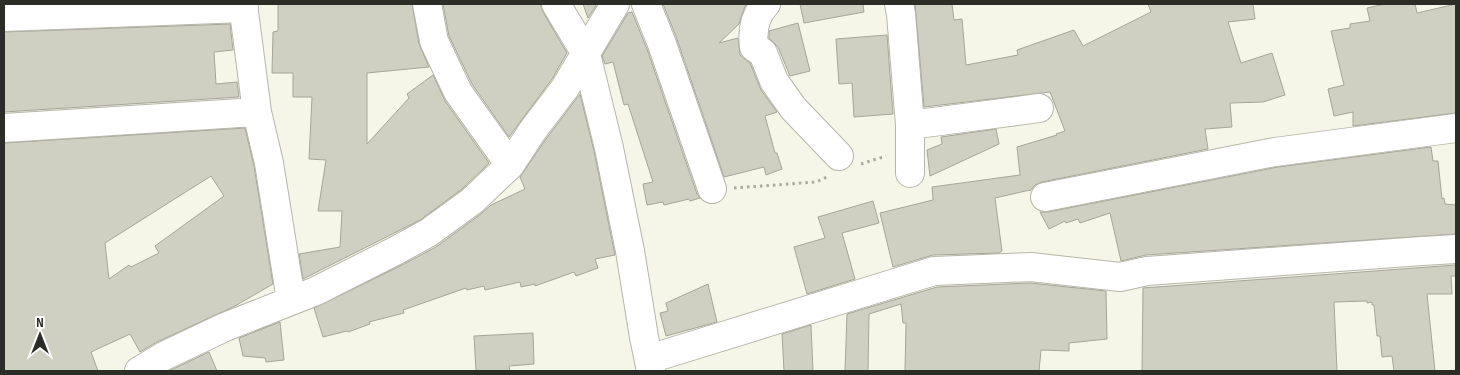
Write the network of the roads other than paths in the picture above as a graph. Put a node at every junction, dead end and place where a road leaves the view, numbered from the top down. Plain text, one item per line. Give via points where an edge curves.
1 (427, 4) edge
2 (556, 4) edge
3 (615, 4) edge
4 (646, 4) edge
5 (766, 4) edge
6 (899, 4) edge
7 (243, 6) edge
8 (4, 17) edge
9 (586, 54) junction
10 (1039, 108) dead end
11 (257, 112) junction
12 (4, 128) edge
13 (1456, 128) edge
14 (510, 165) junction
15 (844, 165) road end
16 (712, 190) road end
17 (1046, 197) dead end
18 (1456, 249) edge
19 (291, 300) junction
20 (648, 356) edge
21 (139, 371) edge

1 - 14 street via 434,41 458,92
2 - 9 street
3 - 9 street
4 - 16 street
5 - 15 street via 752,33 754,47 763,53 774,82 793,108
6 - 10 street via 910,148
7 - 8 street
7 - 11 street
9 - 14 street
9 - 20 street via 609,148
11 - 12 street
11 - 19 street via 269,163
13 - 17 street via 1275,152
14 - 19 street via 472,201 428,233
18 - 20 street via 1147,271 1120,277 1031,266 934,271
19 - 21 street via 225,327

